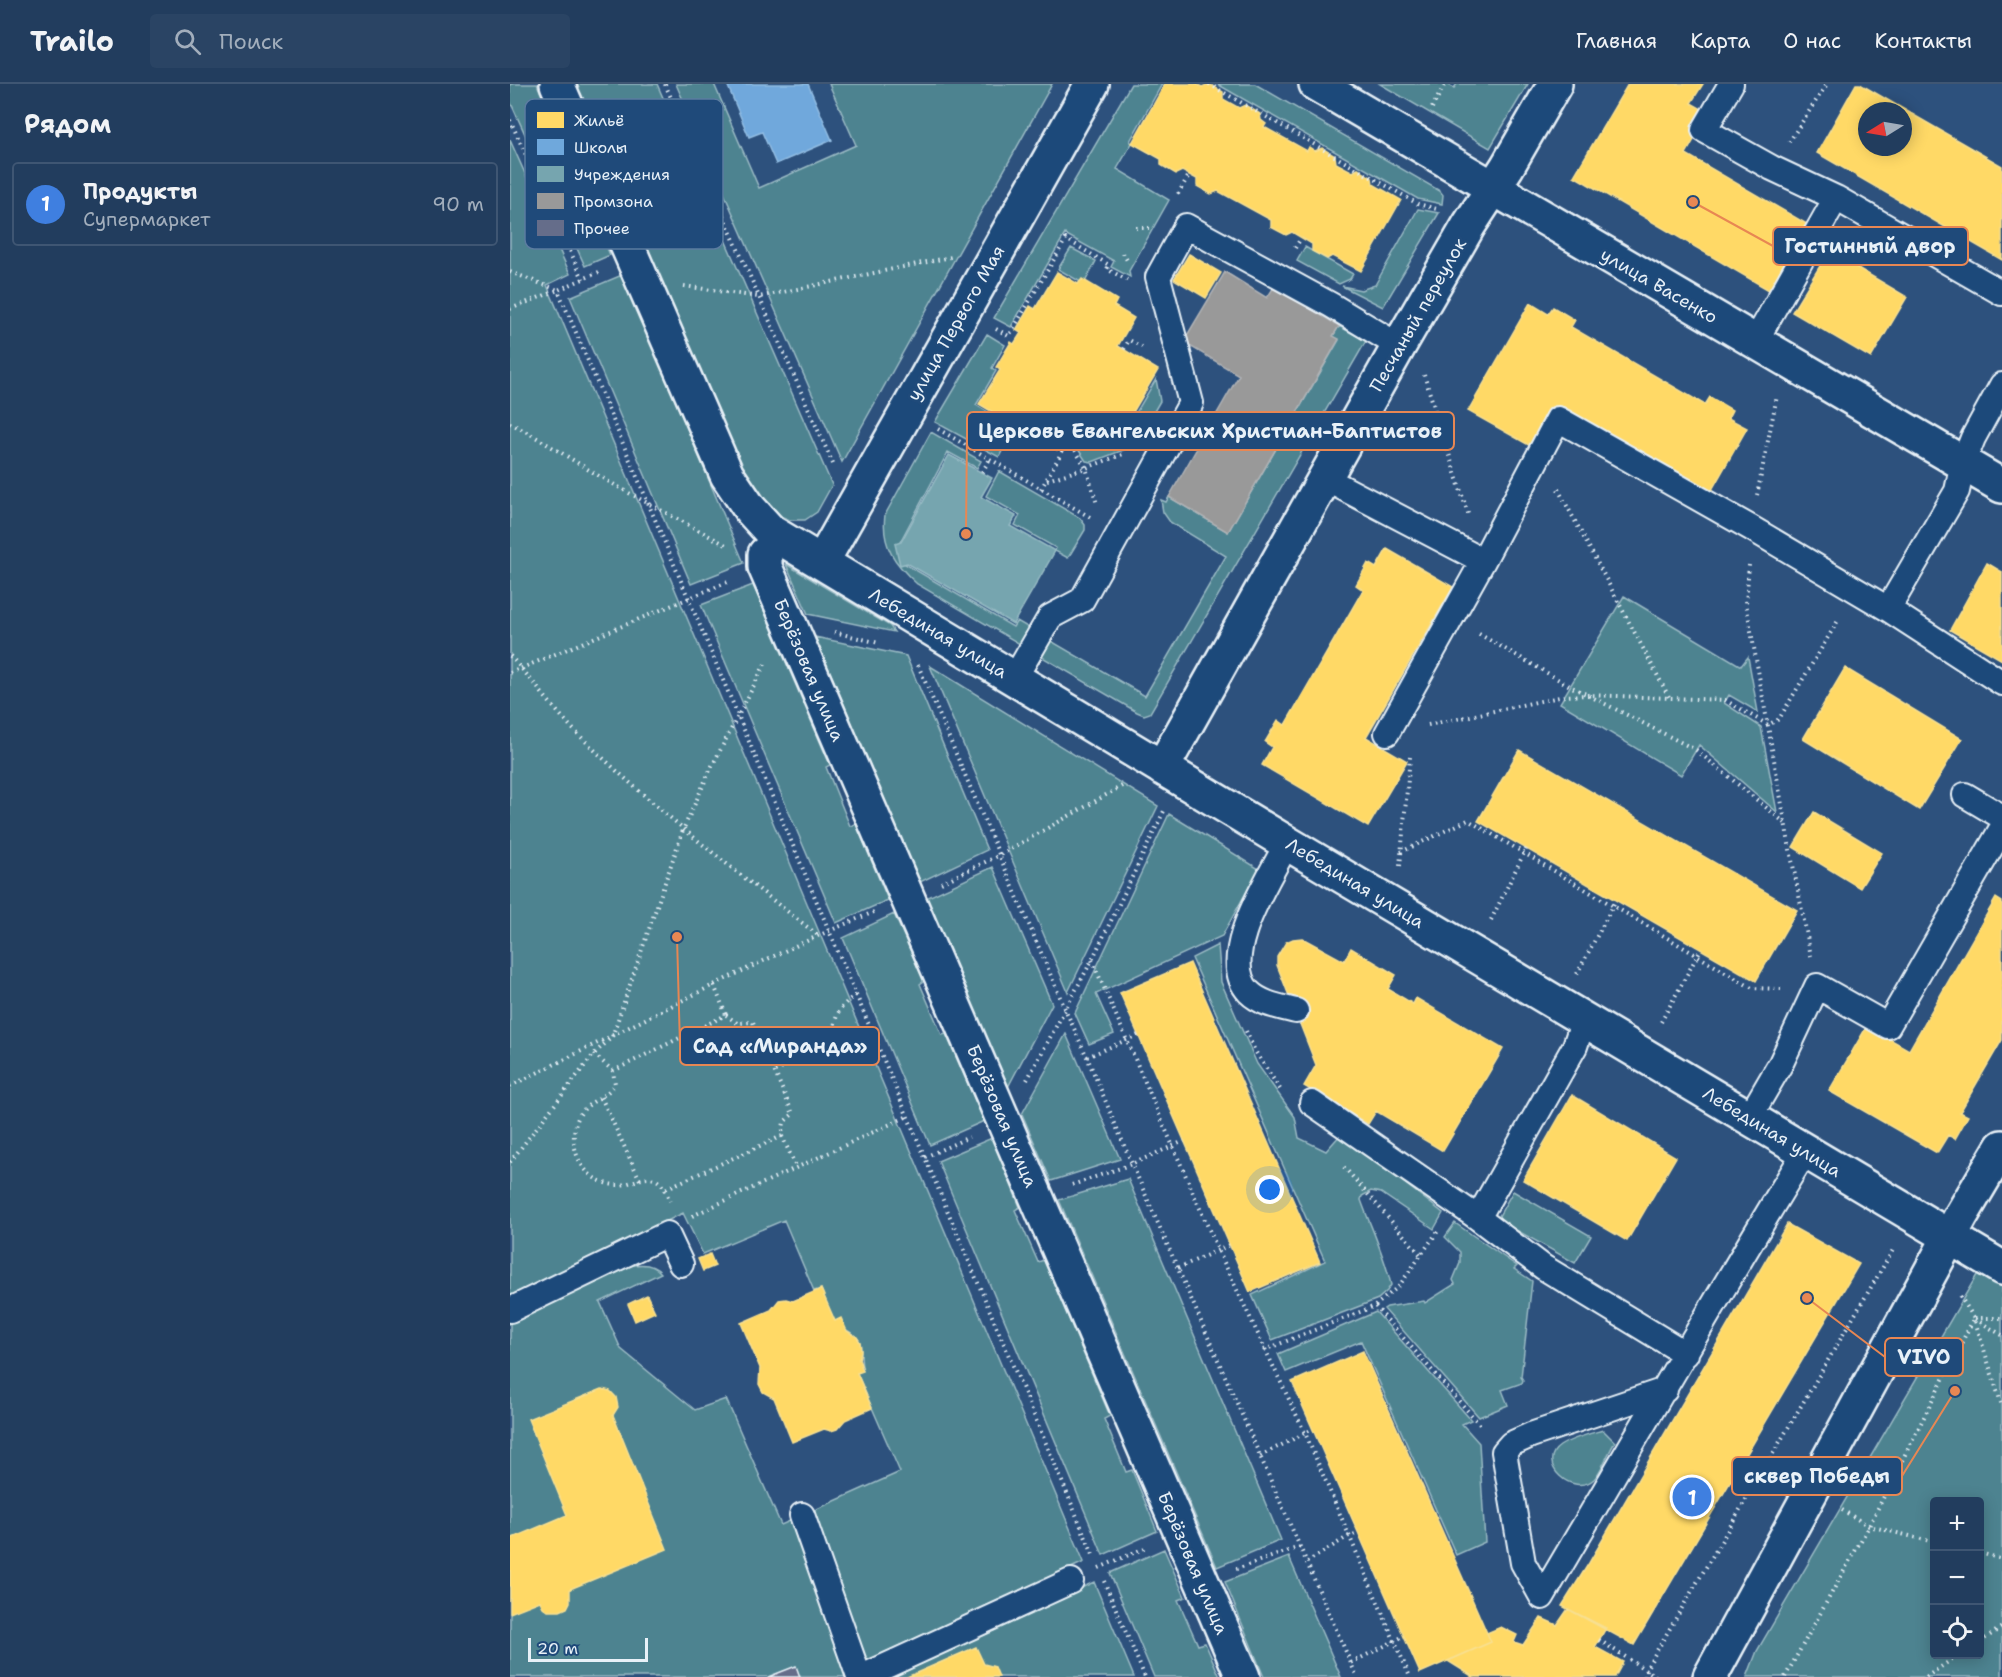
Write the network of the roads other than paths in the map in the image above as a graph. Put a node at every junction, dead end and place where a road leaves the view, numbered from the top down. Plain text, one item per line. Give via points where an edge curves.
1 (557, 84) edge
2 (1092, 84) edge
3 (1316, 84) edge
4 (1555, 84) edge
5 (1731, 84) edge
6 (564, 99) edge
7 (1493, 189) junction
8 (1836, 198) junction
9 (629, 249) edge
10 (2002, 293) edge
11 (1755, 342) junction
12 (1399, 346) junction
13 (2002, 385) edge
14 (1963, 464) junction
15 (1324, 478) junction
16 (2002, 486) edge
17 (765, 561) road end
18 (1483, 561) junction
19 (822, 562) junction
20 (1888, 609) junction
21 (1014, 679) junction
22 (2002, 683) edge
23 (1387, 733) road end
24 (1162, 768) junction
25 (1965, 795) dead end
26 (2002, 817) edge
27 (2002, 828) edge
28 (1287, 843) junction
29 (1296, 1011) dead end
30 (1584, 1018) junction
31 (1312, 1103) dead end
32 (1749, 1119) junction
33 (2002, 1147) edge
34 (1805, 1152) junction
35 (1478, 1218) junction
36 (1951, 1238) junction
37 (681, 1264) dead end
38 (2002, 1268) edge
39 (510, 1310) edge
40 (1686, 1354) junction
41 (1665, 1390) junction
42 (802, 1515) dead end
43 (1071, 1581) dead end
44 (860, 1677) edge
45 (1243, 1677) edge
46 (1710, 1677) edge

1 - 6 street, Лебединая улица
2 - 19 street, улица Первого Мая
3 - 7 street, улица Васенко
4 - 7 street, Песчаный переулок
5 - 8 lane via 1704,130
7 - 11 street, улица Васенко
7 - 12 street, Песчаный переулок
8 - 10 lane
8 - 11 lane
9 - 19 street, Лебединая улица via 727,475 750,510 771,532
11 - 14 street, улица Васенко
12 - 15 street, Песчаный переулок
12 - 21 lane via 1186,226 1158,277 1191,403 1082,600 1050,617
13 - 14 lane
14 - 16 street, улица Васенко
14 - 20 lane via 1957,490
15 - 18 lane
15 - 24 street, Песчаный переулок
17 - 45 street, Берёзовая улица
18 - 20 lane via 1558,419
18 - 23 lane
19 - 21 street, Лебединая улица
20 - 22 lane
21 - 24 street, Лебединая улица
24 - 28 street, Лебединая улица
25 - 26 lane
27 - 32 lane via 1888,1026 1817,987 1781,1064
28 - 29 lane via 1253,909 1238,952 1239,974 1249,992 1270,1005
28 - 30 street, Лебединая улица
30 - 32 street, Лебединая улица
30 - 35 lane via 1575,1046
31 - 35 lane
32 - 34 street, Лебединая улица
33 - 36 street
34 - 36 street, Лебединая улица
34 - 40 lane
35 - 40 lane via 1543,1267
36 - 38 street, Лебединая улица
36 - 46 street
37 - 39 lane via 673,1228
40 - 41 lane
41 - 41 lane via 1542,1597 1523,1563 1504,1452 1510,1444 1531,1435
42 - 44 lane
43 - 44 lane

